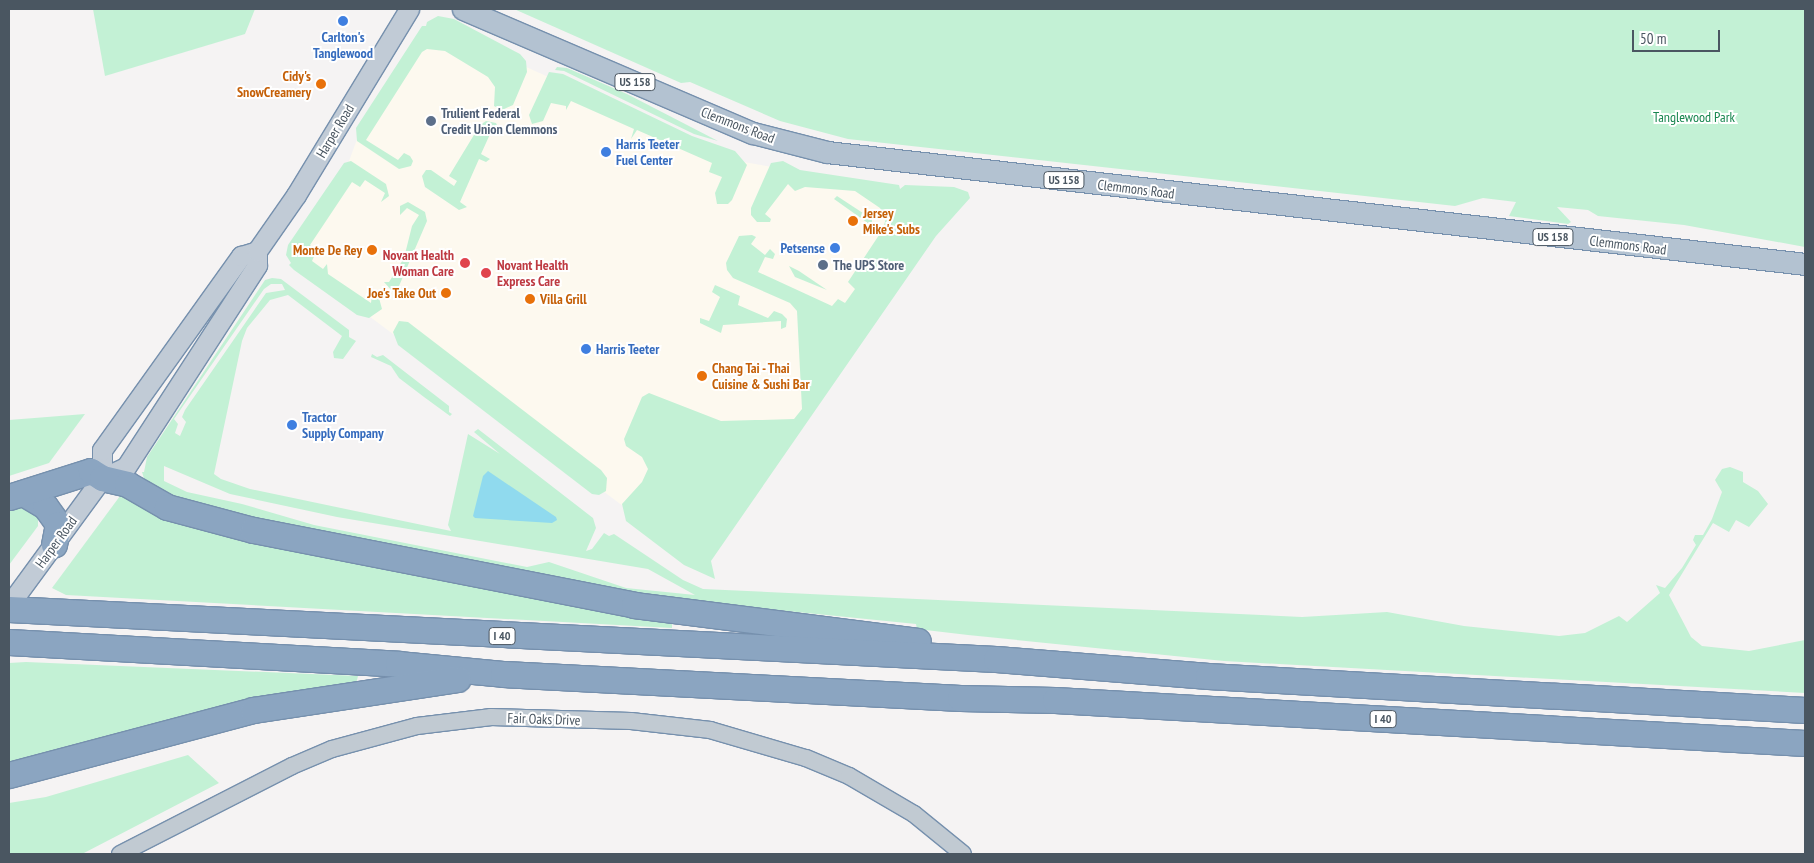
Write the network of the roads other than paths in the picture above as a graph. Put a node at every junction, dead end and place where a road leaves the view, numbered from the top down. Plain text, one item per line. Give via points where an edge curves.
1 (409, 9) edge
2 (463, 9) edge
3 (257, 251) junction
4 (1805, 264) edge
5 (102, 478) junction
6 (16, 495) edge
7 (47, 554) junction
8 (9, 605) edge
9 (9, 609) edge
10 (9, 642) edge
11 (996, 659) junction
12 (503, 674) junction
13 (1805, 710) edge
14 (1805, 743) edge
15 (9, 775) edge
16 (120, 854) edge
17 (963, 854) edge

1 - 3 main road, Harper Road via 296,195
2 - 4 main road, Clemmons Road / US 158 via 753,133 818,150
3 - 5 main road, Harper Road via 257,266 126,467
3 - 5 main road, Harper Road via 241,256 102,450
5 - 6 highway via 91,471 81,472
5 - 7 main road, Harper Road
5 - 11 highway via 127,484 186,514 253,530 634,605 964,647
6 - 7 highway via 45,506 58,524
7 - 8 main road, Harper Road
9 - 11 highway, I 40
10 - 12 highway, I 40 via 359,662
11 - 13 highway, I 40 via 1218,677
12 - 14 highway, I 40 via 1055,700
12 - 15 highway via 253,710
16 - 17 street, Fair Oaks Drive via 292,766 332,749 417,726 491,717 631,721 718,732 806,758 850,776 914,814

